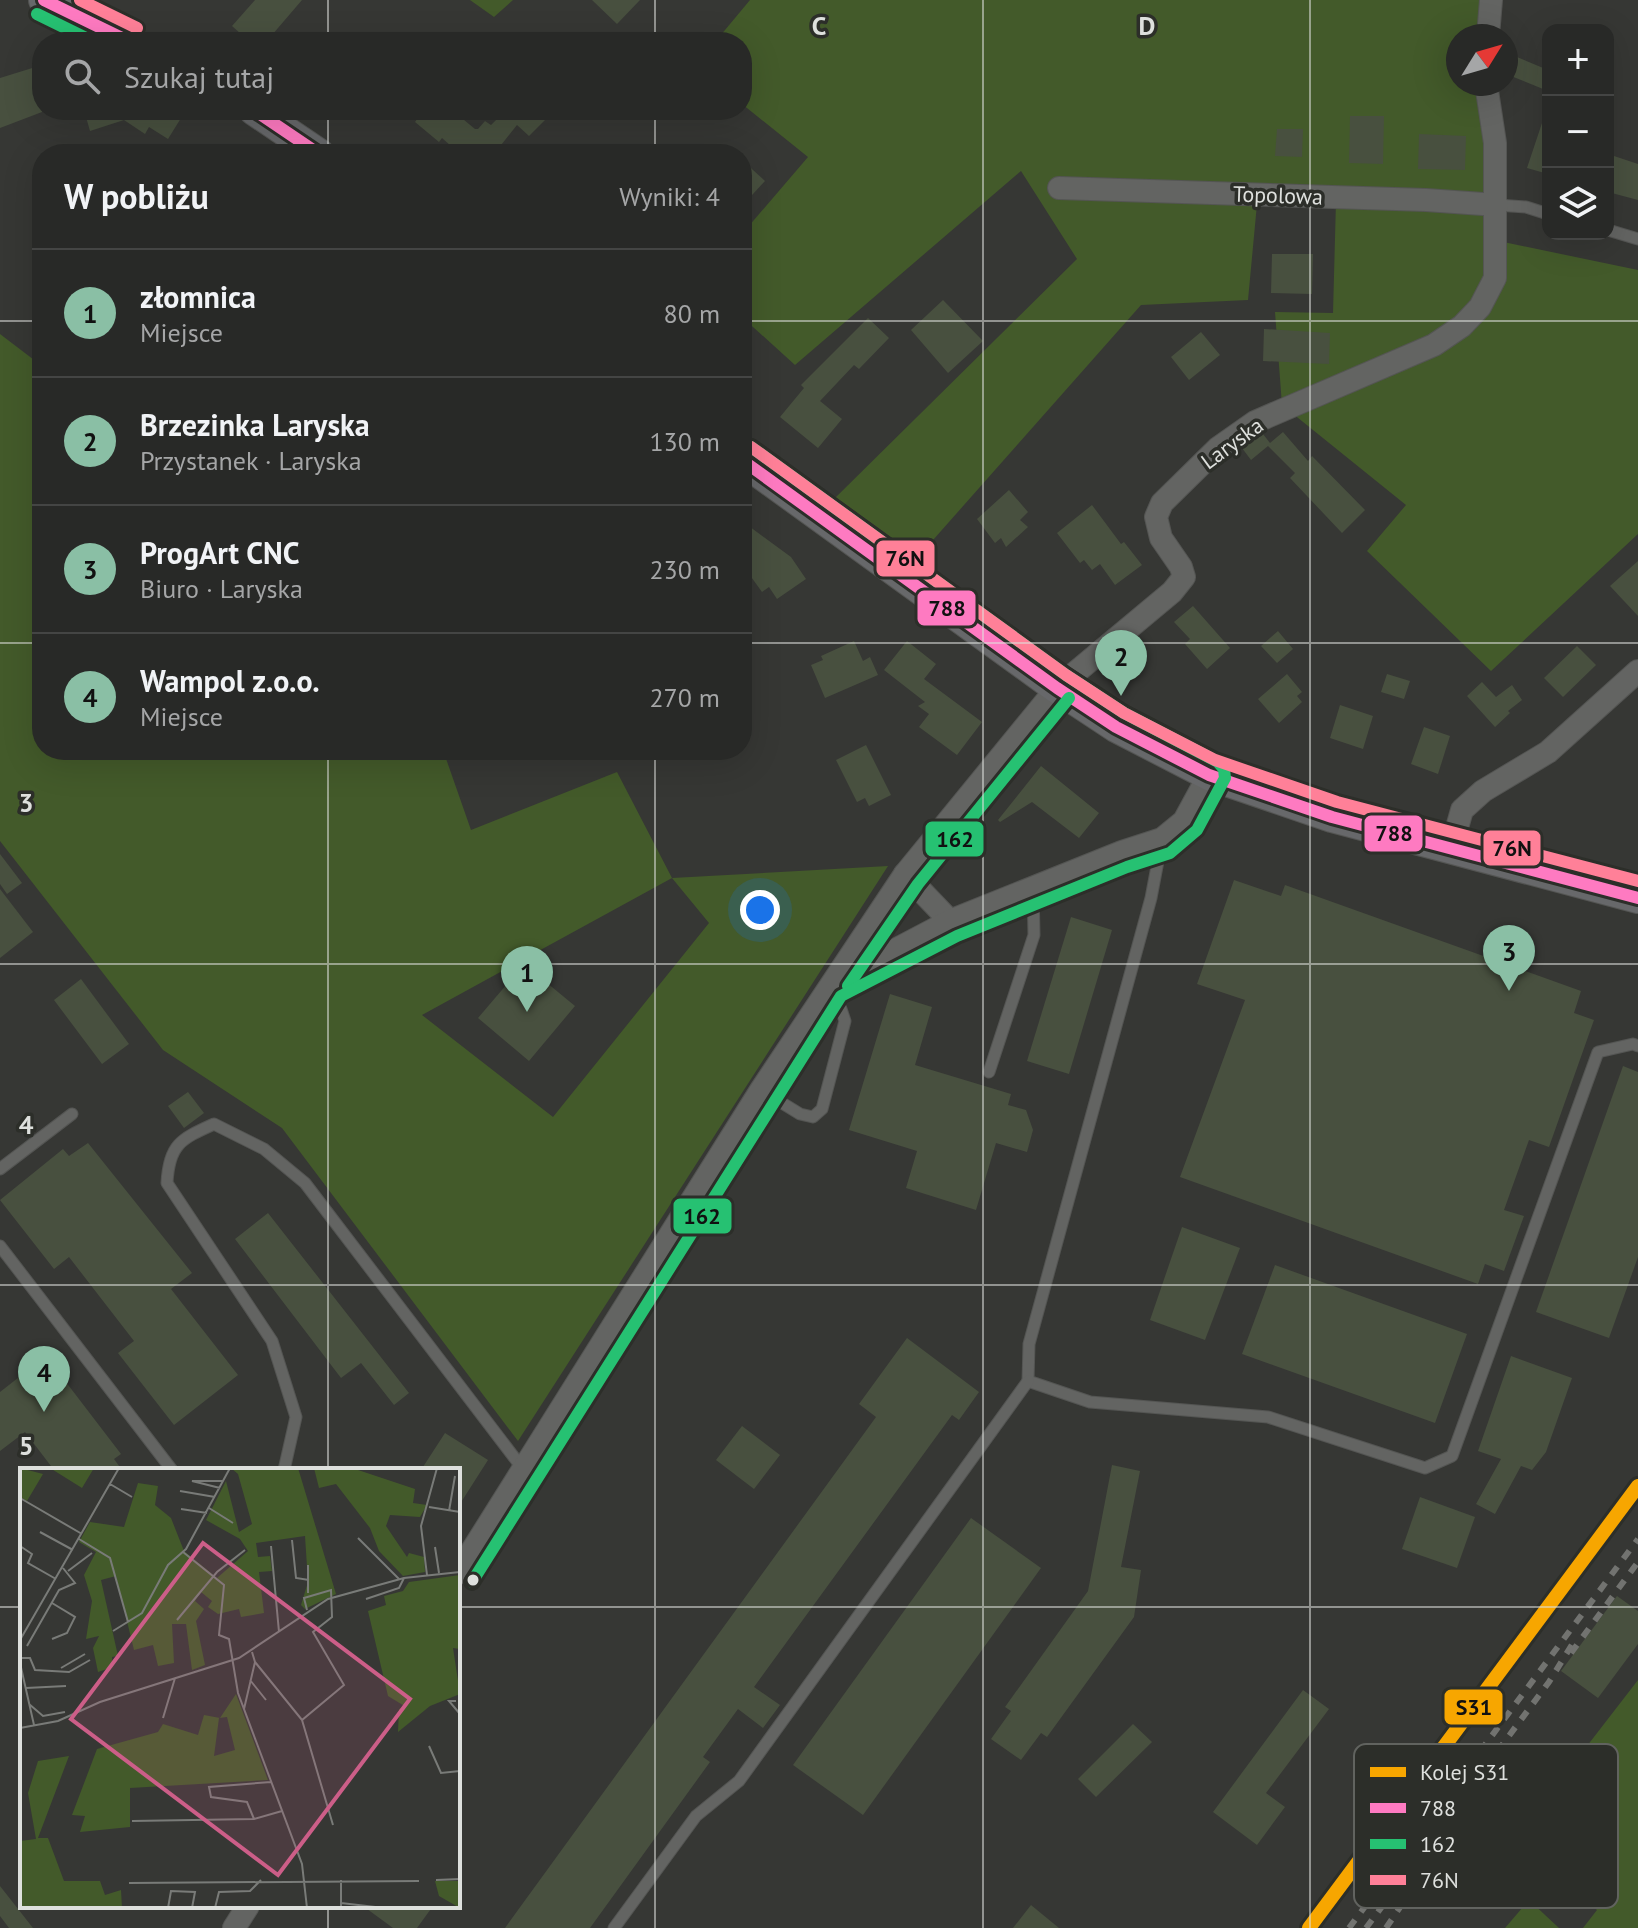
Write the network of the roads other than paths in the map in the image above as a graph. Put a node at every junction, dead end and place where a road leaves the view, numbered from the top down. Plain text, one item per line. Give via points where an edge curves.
1 (44, 0) edge
2 (1491, 0) edge
3 (1489, 24) edge
4 (110, 32) edge
5 (1488, 96) edge
6 (269, 120) edge
7 (304, 144) edge
8 (1059, 188) dead end
9 (1497, 205) junction
10 (1542, 212) edge
11 (1614, 232) edge
12 (1638, 239) edge
13 (752, 467) edge
14 (1638, 671) edge
15 (1057, 688) junction
16 (1209, 775) junction
17 (1162, 839) junction
18 (1451, 849) junction
19 (905, 874) junction
20 (1033, 888) junction
21 (1638, 898) edge
22 (950, 921) junction
23 (828, 988) junction
24 (1638, 1046) edge
25 (989, 1072) dead end
26 (761, 1090) junction
27 (72, 1114) dead end
28 (0, 1169) edge
29 (0, 1246) edge
30 (1028, 1381) junction
31 (170, 1468) edge
32 (284, 1468) edge
33 (523, 1469) junction
34 (460, 1570) edge
35 (247, 1908) edge
36 (234, 1928) edge
37 (614, 1928) edge

1 - 4 street
2 - 3 street
5 - 9 street
6 - 7 street
8 - 9 street, Topolowa
9 - 10 lane, Topolowa
9 - 15 street, Laryska via 1495,278 1480,307 1434,345 1255,422 1218,448 1162,503 1156,517 1161,538 1184,577
11 - 12 lane
13 - 15 street
14 - 18 street via 1548,752 1483,791 1462,810
15 - 16 street via 1116,727
15 - 19 street
16 - 17 street via 1184,821
16 - 18 street via 1332,817
17 - 20 street
17 - 30 lane via 1151,898 1029,1344
18 - 21 street
19 - 22 street
19 - 23 street
20 - 22 street
20 - 25 lane via 1034,935
22 - 23 street
23 - 26 street
23 - 26 lane via 845,1021 822,1109 813,1117 800,1114
24 - 30 lane via 1598,1052 1452,1456 1425,1468 1268,1417 1090,1402
26 - 33 street
27 - 28 lane
29 - 31 lane
30 - 37 lane via 739,1781 696,1816
32 - 33 lane via 296,1417 272,1341 167,1183 168,1160 185,1137 214,1124 264,1149 305,1183
33 - 34 street
35 - 36 street

